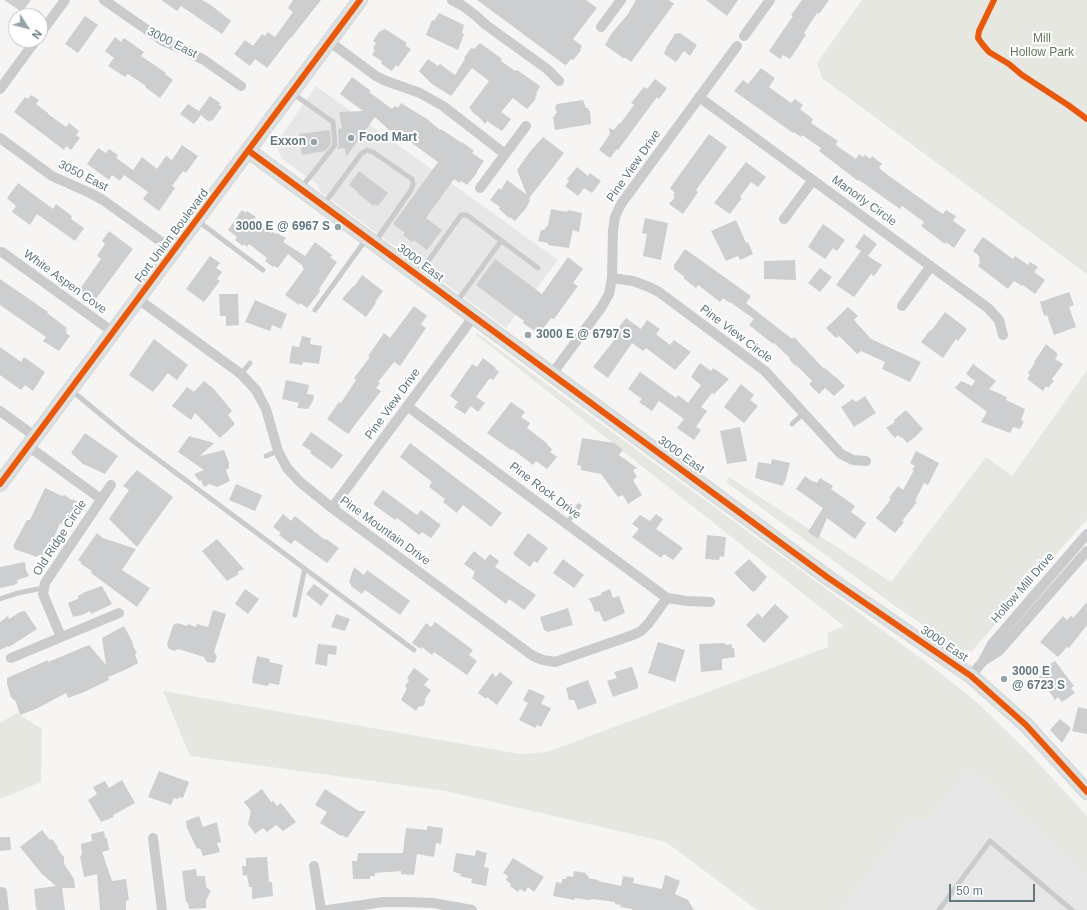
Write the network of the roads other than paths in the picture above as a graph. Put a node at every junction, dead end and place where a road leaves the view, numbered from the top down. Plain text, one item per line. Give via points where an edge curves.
1 (65, 0) edge
2 (104, 0) edge
3 (360, 0) edge
4 (452, 0) edge
5 (770, 0) edge
6 (617, 1) edge
7 (48, 23) edge
8 (602, 27) dead end
9 (744, 36) dead end
10 (330, 42) junction
11 (737, 46) dead end
12 (30, 48) edge
13 (559, 81) dead end
14 (241, 86) dead end
15 (0, 89) edge
16 (292, 92) junction
17 (699, 97) junction
18 (526, 126) dead end
19 (0, 138) edge
20 (249, 151) junction
21 (505, 154) junction
22 (813, 180) junction
23 (480, 188) dead end
24 (300, 189) junction
25 (323, 205) junction
26 (784, 219) dead end
27 (197, 220) junction
28 (371, 240) junction
29 (501, 241) junction
30 (174, 251) junction
31 (2, 252) dead end
32 (931, 266) junction
33 (538, 268) dead end
34 (263, 270) dead end
35 (419, 275) junction
36 (612, 278) junction
37 (138, 299) junction
38 (456, 303) junction
39 (902, 306) dead end
40 (315, 310) dead end
41 (474, 316) junction
42 (113, 332) junction
43 (1003, 335) dead end
44 (250, 363) dead end
45 (241, 374) junction
46 (552, 374) junction
47 (71, 390) junction
48 (407, 406) junction
49 (0, 411) edge
50 (804, 413) junction
51 (792, 424) dead end
52 (32, 441) junction
53 (278, 451) junction
54 (266, 456) dead end
55 (866, 461) dead end
56 (0, 484) edge
57 (111, 485) dead end
58 (101, 500) junction
59 (579, 506) dead end
60 (332, 508) junction
61 (567, 523) junction
62 (1087, 534) edge
63 (1087, 551) edge
64 (306, 570) junction
65 (43, 588) junction
66 (667, 598) junction
67 (0, 599) edge
68 (710, 602) dead end
69 (119, 613) dead end
70 (295, 615) dead end
71 (61, 637) junction
72 (414, 650) dead end
73 (11, 658) dead end
74 (983, 661) junction
75 (971, 676) junction
76 (1087, 792) edge
77 (152, 838) dead end
78 (314, 866) dead end
79 (2, 892) dead end
80 (4, 910) edge
81 (162, 910) edge
82 (320, 910) edge
83 (328, 910) edge
84 (472, 910) edge
85 (939, 910) edge
86 (1072, 910) edge

1 - 7 street
2 - 14 street, 3000 East via 157,37 204,60
3 - 10 main road, Fort Union Boulevard
4 - 13 street via 469,10
5 - 9 street
6 - 8 street
10 - 16 main road, Fort Union Boulevard
10 - 21 street via 376,76 420,93 443,106
11 - 17 street, Pine View Drive
12 - 15 street
16 - 20 main road, Fort Union Boulevard
16 - 24 lane via 333,122 335,145
17 - 22 street, Manorly Circle
17 - 36 street, Pine View Drive via 614,217
18 - 21 street
19 - 30 street, 3050 East via 52,176 103,200
20 - 24 main road, 3000 East
20 - 27 main road, Fort Union Boulevard
21 - 23 street
22 - 26 street
22 - 32 street, Manorly Circle
24 - 25 main road, 3000 East
25 - 28 main road, 3000 East
25 - 28 lane via 361,154 367,150 412,179 411,190
27 - 30 main road, Fort Union Boulevard
27 - 34 lane
28 - 35 main road, 3000 East
28 - 40 lane
29 - 33 lane
29 - 35 lane via 467,215 461,215
29 - 38 lane
30 - 37 main road, Fort Union Boulevard
31 - 42 street, White Aspen Cove
32 - 39 street
32 - 43 street, Manorly Circle via 988,308 998,320
35 - 38 main road, 3000 East
36 - 46 street, Pine View Drive via 601,308
36 - 50 street, Pine View Circle via 633,281 659,292 765,371
37 - 42 main road, Fort Union Boulevard
37 - 45 street, Pine Mountain Drive
38 - 41 main road, 3000 East
41 - 46 main road, 3000 East
41 - 48 street, Pine View Drive
42 - 47 main road, Fort Union Boulevard
44 - 45 lane
45 - 53 street, Pine Mountain Drive via 256,390 266,409
46 - 75 main road, 3000 East via 827,577
47 - 52 main road, Fort Union Boulevard
47 - 64 lane via 129,438
48 - 60 street, Pine View Drive
48 - 61 street, Pine Rock Drive
49 - 52 street, Old Ridge Circle
50 - 51 lane
50 - 55 street, Pine View Circle via 841,454 853,460
52 - 56 main road, Fort Union Boulevard
52 - 58 street, Old Ridge Circle
53 - 54 lane
53 - 60 street, Pine Mountain Drive via 287,468 300,482
57 - 58 street, Old Ridge Circle
58 - 65 street, Old Ridge Circle
59 - 61 lane
60 - 66 street, Pine Mountain Drive via 533,656 543,660 555,662 566,659 633,635 648,624
61 - 66 street, Pine Rock Drive
62 - 74 street, Hollow Mill Drive via 992,644
63 - 74 street, Hollow Mill Drive via 1000,651
64 - 70 lane
64 - 72 lane
65 - 67 lane
65 - 71 street, Old Ridge Circle
66 - 68 street via 687,602
69 - 71 street
71 - 73 street
74 - 75 street, Hollow Mill Drive
75 - 76 main road, 3000 East via 1026,725
77 - 81 street
78 - 82 street
79 - 80 street
83 - 84 street via 383,902 433,903
85 - 86 lane via 990,841

